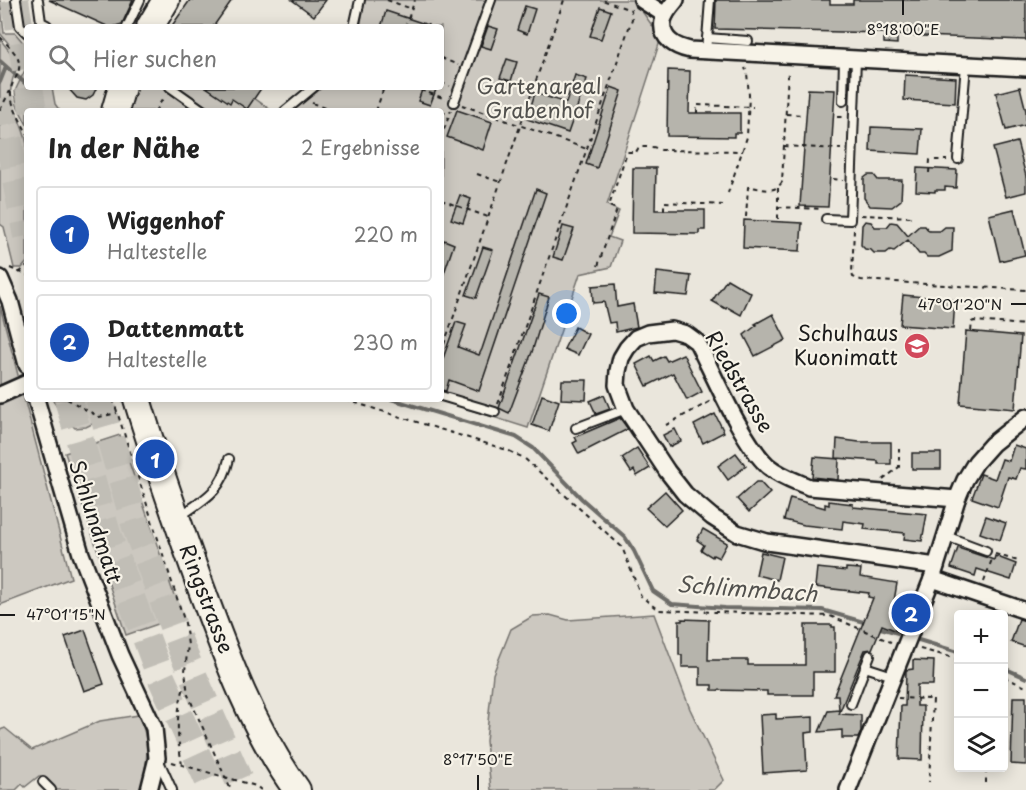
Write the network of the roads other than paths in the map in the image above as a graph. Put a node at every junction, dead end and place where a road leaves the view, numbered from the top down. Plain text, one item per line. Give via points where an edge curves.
1 (16, 0) edge
2 (38, 0) edge
3 (140, 0) edge
4 (166, 0) edge
5 (360, 0) edge
6 (491, 0) edge
7 (642, 0) edge
8 (676, 0) edge
9 (710, 0) edge
10 (665, 15) junction
11 (45, 24) edge
12 (128, 24) edge
13 (152, 24) edge
14 (355, 24) edge
15 (24, 30) edge
16 (747, 41) dead end
17 (707, 45) junction
18 (850, 59) junction
19 (966, 65) junction
20 (1026, 68) edge
21 (121, 90) edge
22 (175, 90) edge
23 (310, 90) edge
24 (843, 101) dead end
25 (454, 102) road end
26 (116, 108) edge
27 (200, 108) edge
28 (289, 108) edge
29 (958, 159) road end
30 (826, 219) dead end
31 (0, 278) edge
32 (24, 354) edge
33 (24, 384) edge
34 (0, 395) edge
35 (444, 397) edge
36 (37, 402) edge
37 (127, 406) edge
38 (626, 409) junction
39 (495, 412) road end
40 (1026, 417) edge
41 (576, 428) dead end
42 (229, 459) dead end
43 (957, 499) junction
44 (176, 519) junction
45 (946, 536) junction
46 (987, 550) dead end
47 (934, 572) junction
48 (1026, 611) edge
49 (870, 655) dead end
50 (865, 667) junction
51 (892, 676) junction
52 (851, 704) dead end
53 (158, 758) junction
54 (43, 782) dead end
55 (51, 790) edge
56 (149, 790) edge
57 (172, 790) edge
58 (297, 790) edge
59 (848, 790) edge

1 - 15 lane
2 - 11 lane via 41,22
3 - 12 lane
4 - 13 main road
5 - 14 lane
6 - 25 lane
7 - 10 street
8 - 10 street
9 - 17 lane
10 - 17 street via 664,33 670,42 679,48
16 - 17 lane
17 - 18 street
18 - 19 street
18 - 24 lane
18 - 30 lane via 853,212 850,220
19 - 20 street
19 - 29 lane
21 - 26 main road
22 - 27 lane
23 - 28 lane
31 - 32 street
33 - 34 street
35 - 39 lane
36 - 53 street, Schlundmatt via 81,554 123,664 151,720
37 - 44 main road, Ringstrasse
38 - 41 lane
38 - 43 street, Riedstrasse via 617,385 621,358 636,338 657,331 686,333 697,342 754,450 787,478 809,486
38 - 47 street, Riedstrasse via 685,494 737,533 767,542
40 - 43 street via 976,462
42 - 44 lane via 226,475 210,496
43 - 45 street
44 - 58 main road, Ringstrasse via 254,721
45 - 46 lane
45 - 47 street
47 - 48 street, Riedstrasse via 979,595
47 - 51 street
49 - 50 lane
50 - 51 lane
50 - 52 lane
51 - 59 street
53 - 56 street, Schlundmatt
53 - 57 lane
54 - 55 lane

